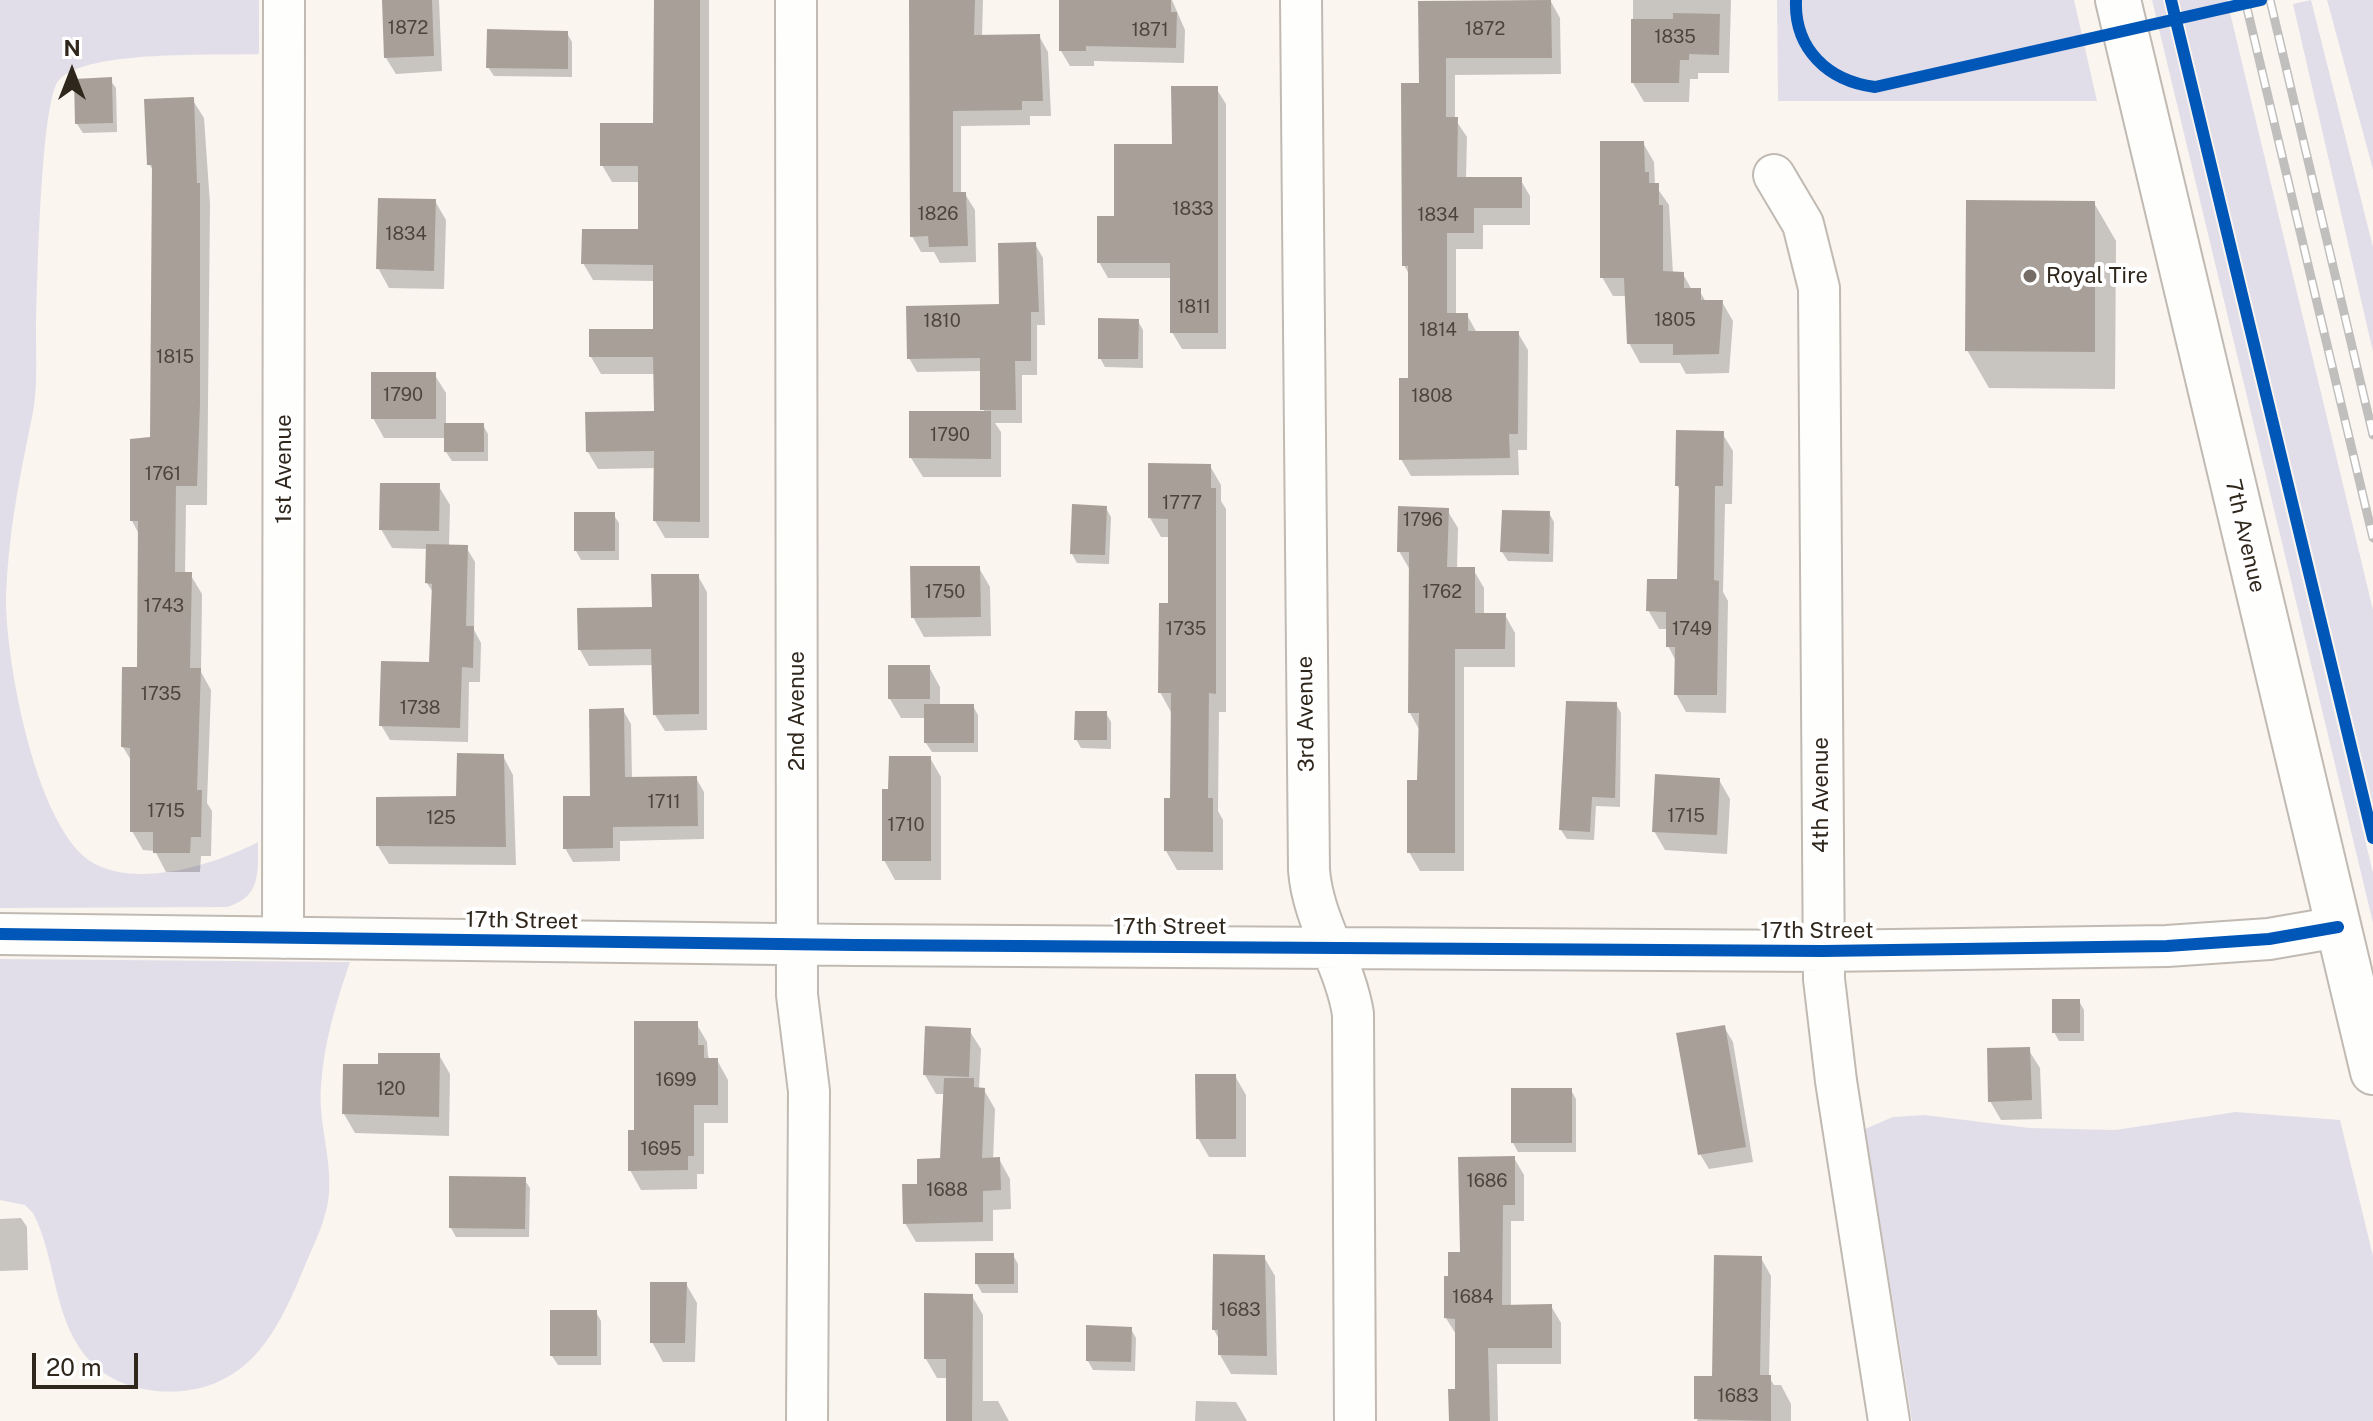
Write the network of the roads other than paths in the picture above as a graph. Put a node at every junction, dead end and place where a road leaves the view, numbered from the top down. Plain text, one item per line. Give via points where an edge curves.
1 (284, 0) edge
2 (796, 0) edge
3 (1301, 0) edge
4 (2118, 0) edge
5 (1774, 175) dead end
6 (2338, 927) junction
7 (0, 934) edge
8 (283, 938) junction
9 (797, 945) junction
10 (1330, 948) junction
11 (1823, 951) junction
12 (2373, 1072) edge
13 (807, 1421) edge
14 (1355, 1421) edge
15 (1889, 1421) edge

1 - 8 street, 1st Avenue
2 - 9 street, 2nd Avenue
3 - 10 street, 3rd Avenue via 1309,870
4 - 6 street, 7th Avenue
5 - 11 street, 4th Avenue via 1807,236 1820,299
6 - 11 street, 17th Street via 2269,939 2167,946
6 - 12 street, 7th Avenue
7 - 8 street, 17th Street
8 - 9 street, 17th Street
9 - 10 street, 17th Street
9 - 13 street, 2nd Avenue via 798,1009 809,1091
10 - 11 street, 17th Street
10 - 14 street, 3rd Avenue via 1348,989 1353,1029
11 - 15 street, 4th Avenue via 1834,1069

